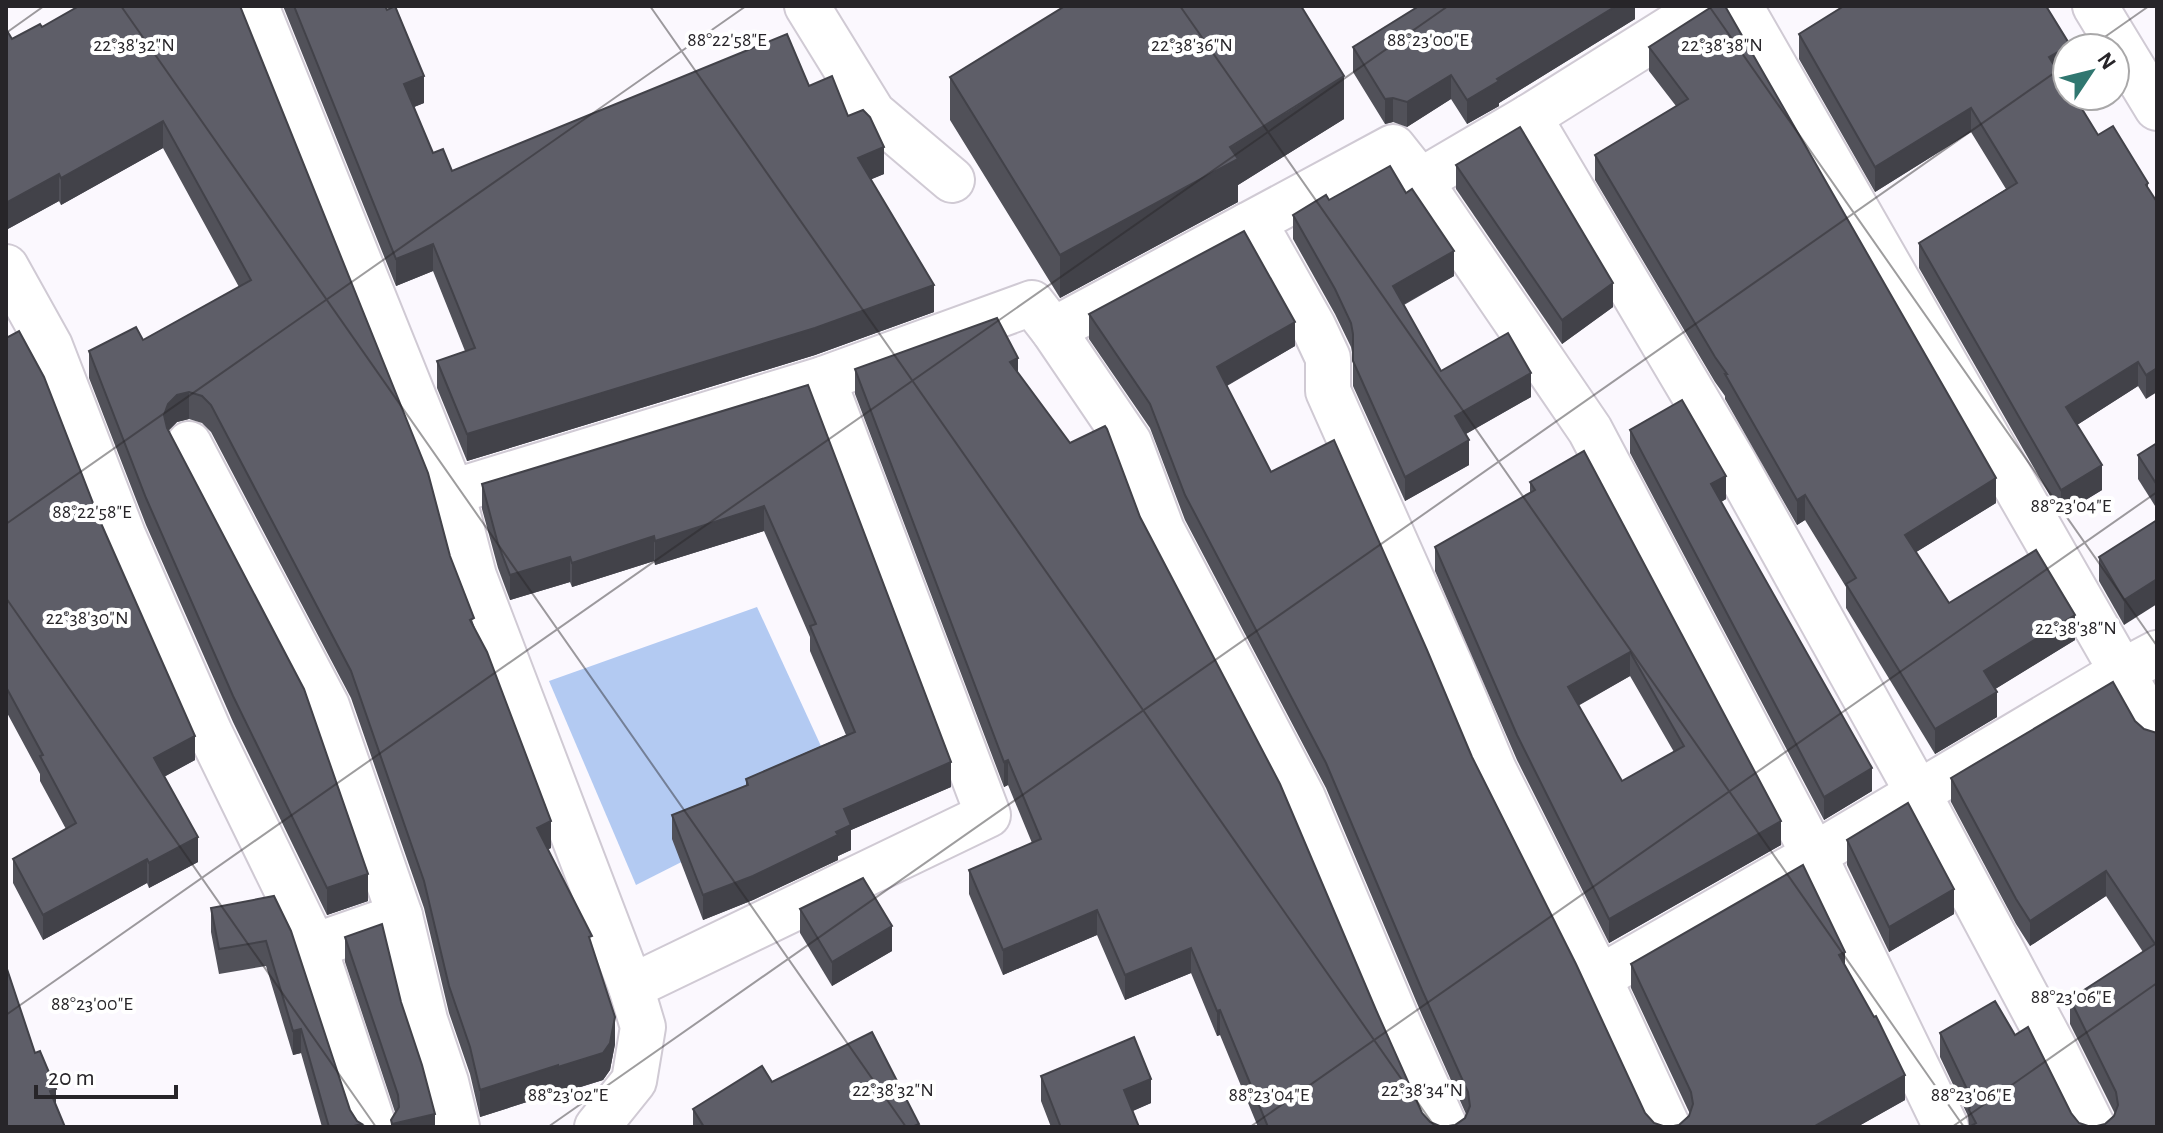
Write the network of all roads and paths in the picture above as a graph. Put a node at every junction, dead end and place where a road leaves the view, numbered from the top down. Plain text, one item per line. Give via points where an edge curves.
1 (256, 6) edge
2 (807, 6) edge
3 (1706, 6) edge
4 (1740, 6) edge
5 (2095, 6) edge
6 (2157, 108) edge
7 (1529, 117) junction
8 (952, 180) dead end
9 (1420, 181) junction
10 (1248, 225) junction
11 (6, 267) edge
12 (1053, 330) junction
13 (823, 379) junction
14 (189, 444) dead end
15 (452, 492) junction
16 (2140, 662) edge
17 (2157, 733) edge
18 (1918, 793) junction
19 (1814, 855) junction
20 (400, 916) junction
21 (314, 946) junction
22 (1599, 978) junction
23 (631, 987) junction
24 (374, 1127) edge
25 (457, 1127) edge
26 (597, 1127) edge
27 (1445, 1127) edge
28 (1668, 1127) edge
29 (1946, 1127) edge
30 (2093, 1127) edge

1 - 15 street
2 - 8 street via 873,113
3 - 7 street
4 - 16 street
5 - 6 street
7 - 9 street
7 - 18 street via 1733,461
9 - 10 street via 1393,147
9 - 19 street via 1590,430
10 - 12 street
10 - 22 street via 1274,256 1328,358 1328,391 1494,770
11 - 21 street via 50,346 210,733
12 - 13 street via 1032,303
12 - 27 street via 1129,442 1162,530 1303,798
13 - 15 street
13 - 23 street via 988,815
14 - 20 street via 327,706
15 - 23 street via 474,576
16 - 17 street
16 - 18 street
18 - 19 street
18 - 30 street
19 - 22 street
19 - 29 street
20 - 21 street
20 - 25 street
21 - 24 street
22 - 28 street
23 - 26 street via 643,1027 634,1081

